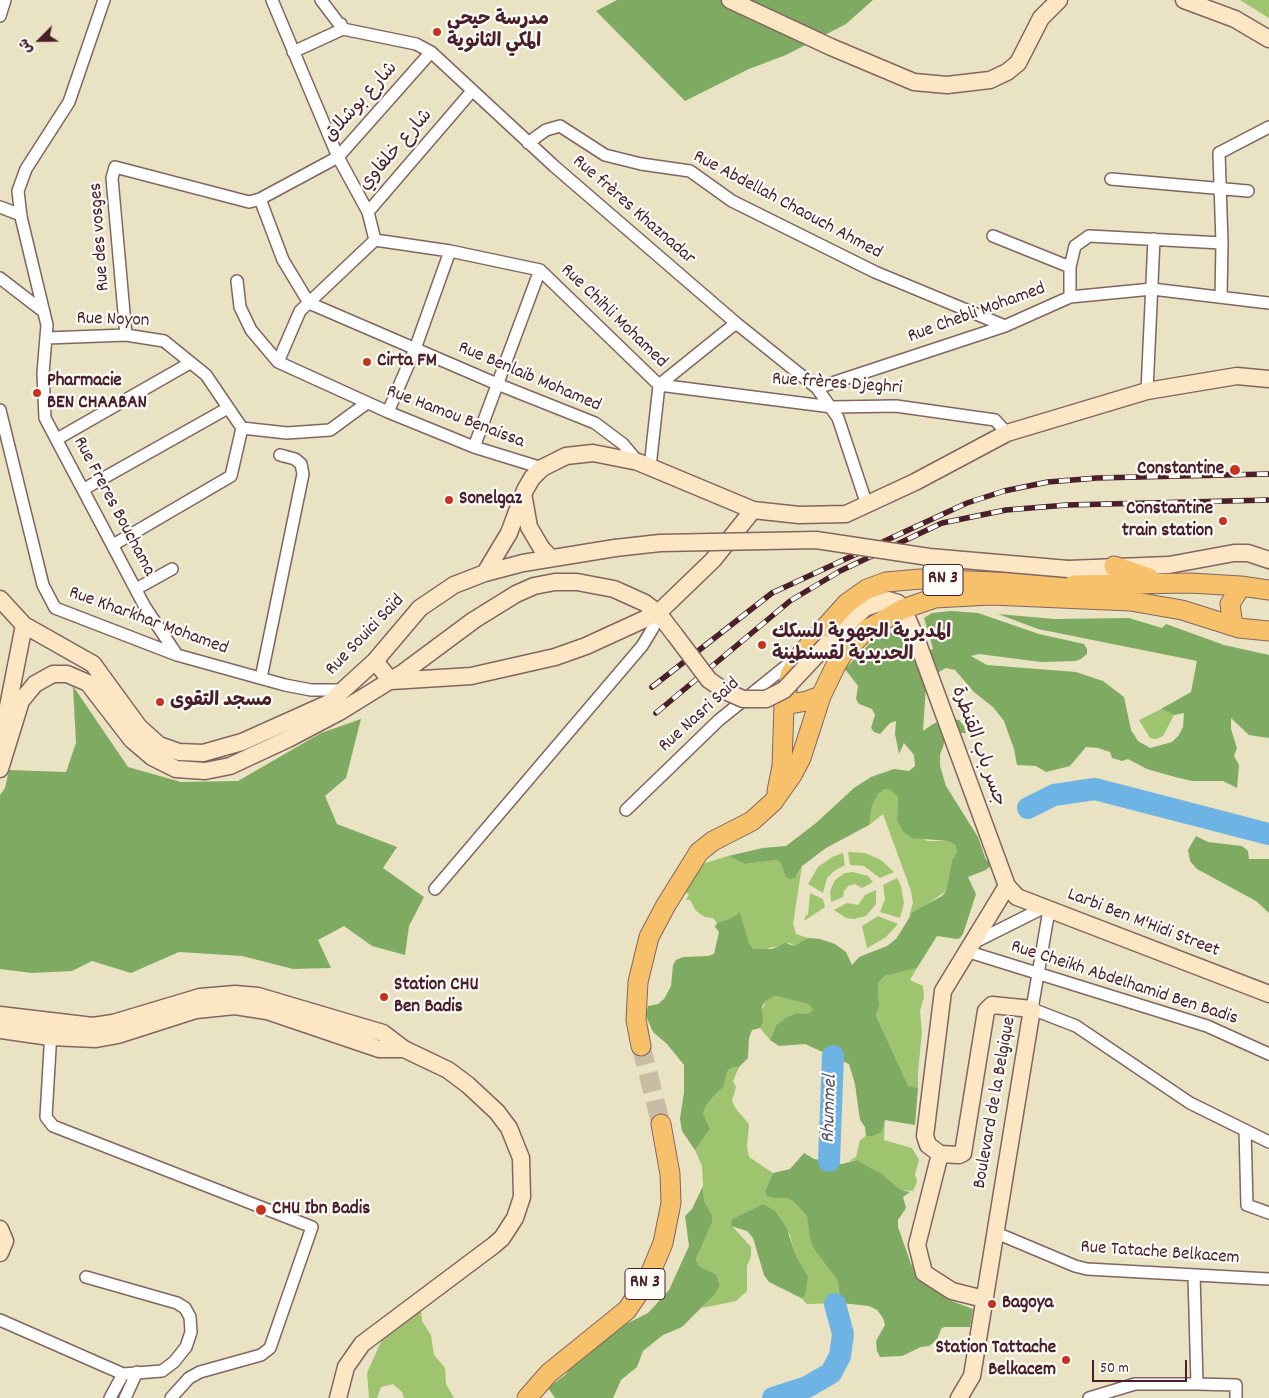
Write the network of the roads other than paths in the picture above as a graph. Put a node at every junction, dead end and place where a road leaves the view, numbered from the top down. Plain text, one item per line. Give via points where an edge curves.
1 (5, 0) edge
2 (104, 0) edge
3 (272, 0) edge
4 (321, 0) edge
5 (329, 0) edge
6 (730, 0) edge
7 (1059, 0) edge
8 (1184, 0) edge
9 (0, 16) edge
10 (344, 29) junction
11 (1269, 39) edge
12 (293, 52) junction
13 (431, 52) junction
14 (472, 90) junction
15 (1269, 127) edge
16 (528, 143) junction
17 (338, 156) junction
18 (1111, 179) dead end
19 (1221, 189) junction
20 (1248, 191) dead end
21 (260, 199) junction
22 (0, 208) edge
23 (368, 212) junction
24 (21, 215) junction
25 (993, 236) dead end
26 (1154, 239) junction
27 (376, 240) junction
28 (1222, 243) junction
29 (450, 250) junction
30 (1070, 267) junction
31 (540, 270) junction
32 (0, 278) edge
33 (236, 281) dead end
34 (1152, 289) junction
35 (1070, 297) junction
36 (1221, 297) junction
37 (309, 303) junction
38 (1269, 303) edge
39 (44, 312) junction
40 (736, 323) junction
41 (1005, 326) junction
42 (126, 335) junction
43 (48, 338) junction
44 (415, 348) junction
45 (278, 362) junction
46 (190, 363) junction
47 (1269, 379) edge
48 (497, 384) junction
49 (659, 385) junction
50 (817, 388) junction
51 (1147, 391) junction
52 (367, 403) junction
53 (832, 406) junction
54 (228, 408) junction
55 (0, 410) edge
56 (388, 412) junction
57 (242, 428) junction
58 (1008, 433) junction
59 (57, 438) junction
60 (474, 447) junction
61 (280, 455) dead end
62 (644, 465) junction
63 (542, 468) junction
64 (84, 489) junction
65 (525, 490) junction
66 (867, 505) junction
67 (753, 510) junction
68 (113, 545) junction
69 (551, 558) junction
70 (1269, 560) edge
71 (1114, 566) junction
72 (172, 569) dead end
73 (485, 572) junction
74 (1165, 583) junction
75 (1241, 586) junction
76 (136, 589) junction
77 (1268, 591) edge
78 (0, 600) edge
79 (903, 609) junction
80 (658, 612) junction
81 (24, 625) junction
82 (1233, 625) junction
83 (1266, 627) edge
84 (802, 653) junction
85 (177, 655) junction
86 (375, 661) junction
87 (261, 678) junction
88 (391, 681) junction
89 (343, 690) junction
90 (821, 696) junction
91 (784, 705) junction
92 (0, 752) edge
93 (0, 769) edge
94 (773, 802) junction
95 (626, 810) dead end
96 (1004, 878) junction
97 (435, 889) dead end
98 (1046, 909) junction
99 (968, 948) junction
100 (1038, 973) junction
101 (1269, 994) edge
102 (1032, 1009) junction
103 (0, 1015) edge
104 (52, 1026) junction
105 (0, 1030) edge
106 (641, 1046) tunnel mouth
107 (1269, 1054) edge
108 (661, 1124) tunnel mouth
109 (1245, 1130) junction
110 (1269, 1142) edge
111 (940, 1154) junction
112 (1269, 1213) edge
113 (0, 1229) edge
114 (994, 1232) junction
115 (0, 1253) edge
116 (1194, 1275) junction
117 (86, 1277) dead end
118 (1269, 1279) edge
119 (983, 1302) junction
120 (0, 1320) edge
121 (137, 1372) junction
122 (123, 1374) junction
123 (1197, 1384) junction
124 (110, 1398) edge
125 (125, 1398) edge
126 (171, 1398) edge
127 (338, 1398) edge
128 (527, 1398) edge
129 (959, 1398) edge
130 (1089, 1398) edge
131 (1236, 1398) edge

1 - 9 street
2 - 24 street, Rue Freres Bouchama via 69,102 26,169 18,191
3 - 12 street
4 - 10 street
5 - 10 street
6 - 7 main road via 914,82 947,85 990,80 1006,72 1018,62 1041,18
8 - 11 main road via 1235,19
10 - 12 street
10 - 13 street, Rue frères Khaznadar via 416,44
12 - 17 street
13 - 14 street, Rue frères Khaznadar
13 - 17 street, شارع بوشلاق
14 - 16 street, Rue frères Khaznadar
14 - 23 street, شارع خلفاوي
15 - 19 street via 1219,153
16 - 40 street, Rue frères Khaznadar
16 - 41 street, Rue Abdellah Chaouch Ahmed via 546,130 560,126 605,155 690,171 732,200 876,272
17 - 21 street, شارع بوشلاق
17 - 23 street
18 - 19 street
19 - 20 street
19 - 28 street
21 - 37 street via 284,260
21 - 42 street, Rue des vosges via 249,202 115,167 112,178
22 - 24 street
23 - 27 street, شارع خلفاوي
24 - 39 street, Rue Freres Bouchama
25 - 30 street
26 - 28 street
26 - 30 street via 1089,236 1075,246
26 - 34 street
27 - 29 street, Rue Chihli Mohamed
27 - 37 street
28 - 36 street
29 - 31 street, Rue Chihli Mohamed
29 - 44 street
30 - 35 street
31 - 48 street
31 - 49 street, Rue Chihli Mohamed
32 - 39 street
33 - 45 street, Rue Hamou Benaissa via 240,307 252,330
34 - 35 street, Rue Chebli Mohamed
34 - 36 street, Rue Chebli Mohamed
34 - 51 street
35 - 41 street, Rue Chebli Mohamed
36 - 38 street, Rue Chebli Mohamed
37 - 44 street, Rue Benlaib Mohamed
37 - 45 street via 300,311
39 - 43 street, Rue Freres Bouchama
40 - 49 street
40 - 50 street, Rue frères Khaznadar
41 - 50 street, Rue Chebli Mohamed
42 - 43 street, Rue Noyon
42 - 46 street, Rue Noyon via 164,341
43 - 59 street, Rue Freres Bouchama via 44,373 45,418
44 - 48 street, Rue Benlaib Mohamed
44 - 56 street
45 - 52 street, Rue Hamou Benaissa
46 - 54 street, Rue Noyon via 206,376
46 - 59 street
47 - 51 main road via 1237,376
48 - 60 street
48 - 62 street, Rue Benlaib Mohamed via 595,423
49 - 53 street, Rue frères Djeghri
49 - 62 street, Rue Chihli Mohamed
50 - 53 street, Rue frères Khaznadar
51 - 58 main road
52 - 56 street, Rue Hamou Benaissa
52 - 57 street via 330,430 287,433
53 - 58 street, Rue frères Djeghri via 896,406 995,420
53 - 66 street, Rue frères Khaznadar
54 - 57 street, Rue Noyon
54 - 64 street
55 - 85 street, Rue Kharkhar Mohamed via 43,585 55,608
56 - 60 street, Rue Hamou Benaissa
57 - 68 street via 231,476
58 - 66 main road
59 - 64 street, Rue Freres Bouchama
60 - 63 street, Rue Hamou Benaissa
61 - 87 street via 295,459 301,464 303,474
62 - 63 main road via 593,453 579,453
62 - 67 main road
63 - 65 main road
64 - 68 street, Rue Freres Bouchama
65 - 69 main road via 525,515 529,527
65 - 73 main road via 509,533
66 - 67 main road via 846,514 821,516
67 - 80 main road via 713,560
68 - 76 street, Rue Freres Bouchama
69 - 71 main road, Rue Souici Saïd, bridge via 660,543 816,540 929,557 1068,569
69 - 73 main road, Rue Souici Saïd
70 - 71 main road, Rue Souici Saïd via 1234,552 1169,564
71 - 74 main road
72 - 76 street
73 - 86 main road, Rue Souici Saïd via 454,585 426,603
74 - 75 main road, RN 3
74 - 84 main road, RN 3 via 1069,585 920,579 886,582 847,602
75 - 77 main road, RN 3
75 - 82 main road via 1230,604
76 - 85 street, Rue Freres Bouchama via 164,639
78 - 81 main road, Rue Souici Saïd
79 - 80 main road, bridge via 898,603 888,600 865,608 784,690 766,699 743,699 710,680
79 - 82 main road, RN 3 via 935,598 978,596 1130,601 1182,610
79 - 90 main road, RN 3 via 866,630 855,641 835,667
79 - 96 main road, جسر باب القنطرة
80 - 88 main road via 555,657 470,676
80 - 88 main road via 630,595 598,585 555,582 534,586 474,620
80 - 97 street via 642,646
81 - 89 main road, Rue Souici Saïd via 92,664 139,727 159,744 179,752 203,753 242,742 329,703
81 - 92 main road
82 - 83 main road, RN 3
84 - 91 main road, RN 3 via 790,675
84 - 95 street, Rue Nasri Said via 719,720
85 - 87 street, Rue Kharkhar Mohamed
86 - 88 main road
86 - 89 main road, Rue Souici Saïd
87 - 89 street, Rue Kharkhar Mohamed via 311,690
88 - 93 main road via 288,739 230,766 204,771 176,769 152,757 132,740 88,683 67,674 53,674 36,684 21,702
90 - 91 main road
90 - 94 main road, RN 3 via 797,766
91 - 94 main road, RN 3 via 782,766
94 - 106 main road, RN 3 via 752,821 706,845 693,859 671,896 644,951 640,970 636,1009
96 - 98 main road, Larbi Ben M'Hidi Street via 1017,897
96 - 99 main road
98 - 99 street
98 - 100 street
98 - 101 main road, Larbi Ben M'Hidi Street
99 - 100 street, Rue Cheikh Abdelhamid Ben Badis
99 - 111 main road via 940,1002 925,1136 928,1145
100 - 102 street
100 - 107 street, Rue Cheikh Abdelhamid Ben Badis via 1207,1026
102 - 109 street via 1076,1026 1190,1103
102 - 111 main road, Boulevard de la Belgique via 988,1007 965,1150 959,1155
102 - 114 main road, Boulevard de la Belgique
103 - 104 main road
104 - 105 main road
104 - 126 street via 46,1117 53,1126 312,1227 270,1348 261,1355 200,1372 189,1378
104 - 127 main road via 96,1040 196,1010 235,1006 266,1011 379,1049 404,1049 448,1070 497,1112 517,1143 523,1170 522,1198 510,1227 466,1268 362,1344 346,1367
108 - 128 main road, RN 3 via 670,1174 671,1203 663,1243 648,1279 626,1310 549,1373
109 - 110 street
109 - 112 street via 1247,1205
111 - 119 main road via 917,1245 924,1273 952,1291
113 - 115 main road via 5,1242
114 - 116 street, Rue Tatache Belkacem via 1088,1269
114 - 119 main road, Boulevard de la Belgique
116 - 118 street, Rue Tatache Belkacem
116 - 123 street
117 - 121 street via 177,1302 190,1317 191,1332 186,1347 174,1362 162,1371
119 - 129 main road, Boulevard de la Belgique via 972,1376
120 - 122 street
121 - 122 street
121 - 125 street
122 - 124 street
123 - 130 street via 1135,1384
123 - 131 street via 1236,1385

